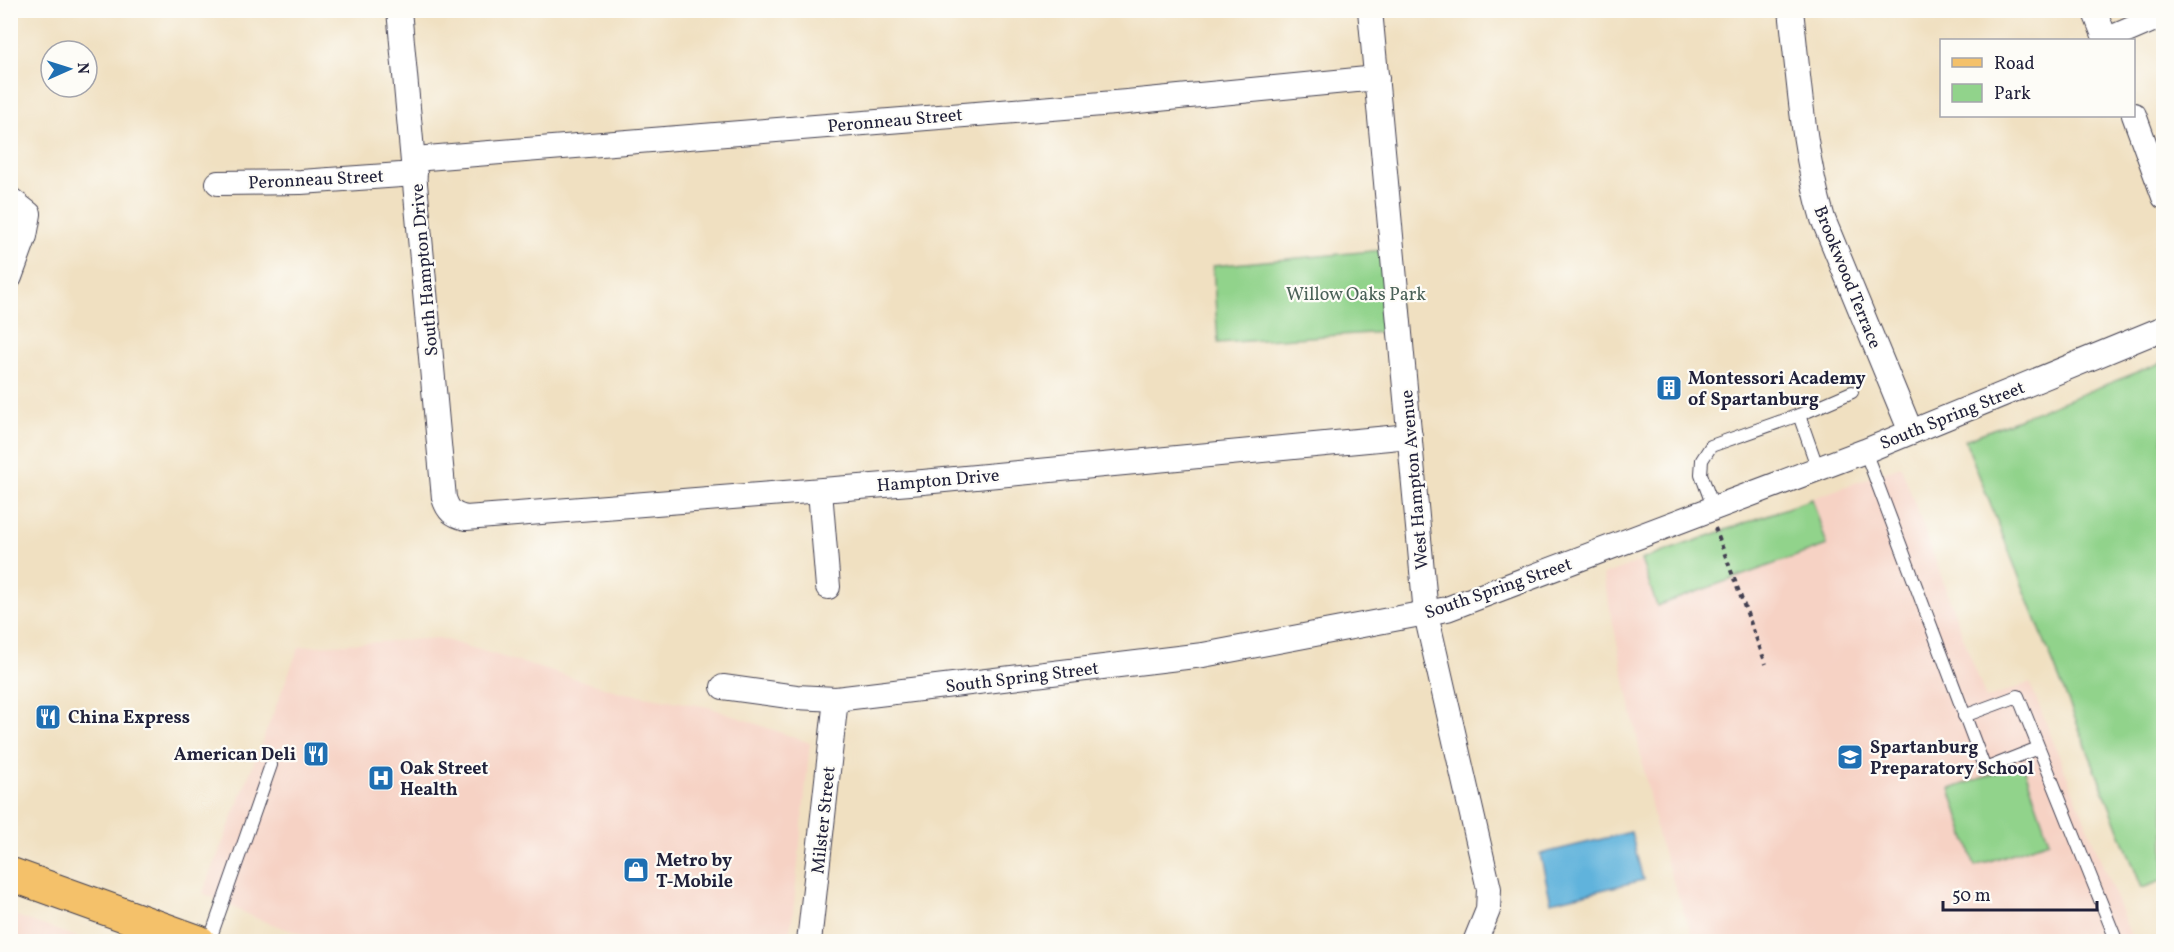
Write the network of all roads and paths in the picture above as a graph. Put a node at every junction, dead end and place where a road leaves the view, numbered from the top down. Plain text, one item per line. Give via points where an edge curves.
1 (399, 10) edge
2 (1370, 10) edge
3 (1791, 10) edge
4 (2094, 10) edge
5 (2163, 15) edge
6 (2106, 39) edge
7 (2108, 39) edge
8 (1377, 78) junction
9 (2134, 117) edge
10 (414, 167) junction
11 (218, 183) dead end
12 (2163, 197) edge
13 (20, 207) edge
14 (10, 277) edge
15 (2163, 328) edge
16 (1852, 392) dead end
17 (1799, 415) junction
18 (1911, 432) junction
19 (1410, 436) junction
20 (1865, 451) junction
21 (1818, 469) junction
22 (820, 491) junction
23 (1714, 517) junction
24 (466, 518) joint
25 (828, 587) dead end
26 (1426, 614) junction
27 (1766, 664) dead end
28 (723, 687) dead end
29 (836, 699) junction
30 (1964, 716) junction
31 (2038, 748) junction
32 (271, 765) dead end
33 (10, 874) edge
34 (199, 942) edge
35 (208, 942) edge
36 (809, 942) edge
37 (1475, 942) edge
38 (2117, 942) edge

1 - 10 street, South Hampton Drive
2 - 8 street, West Hampton Avenue
3 - 18 street, Brookwood Terrace via 1814,190
4 - 6 street
5 - 7 street
8 - 10 street, Peronneau Street
8 - 19 street, West Hampton Avenue
9 - 12 street
10 - 11 street, Peronneau Street via 301,182
10 - 24 street, South Hampton Drive via 444,498 448,509
13 - 14 street via 25,236
15 - 18 street, South Spring Street
16 - 17 lane
17 - 21 lane
17 - 23 lane via 1711,446 1702,460 1701,474
18 - 20 street, South Spring Street
19 - 22 street, Hampton Drive
19 - 26 street, West Hampton Avenue
20 - 21 street, South Spring Street
20 - 30 lane
21 - 23 street, South Spring Street
22 - 24 street, Hampton Drive
22 - 25 street
23 - 26 street, South Spring Street
23 - 27 path
26 - 29 street, South Spring Street via 1203,655
26 - 37 street, West Hampton Avenue via 1487,868 1488,910
28 - 29 street, South Spring Street
29 - 36 street, Milster Street
30 - 31 lane via 2018,696
30 - 31 lane via 1985,769
31 - 38 lane
32 - 35 lane
33 - 34 main road

